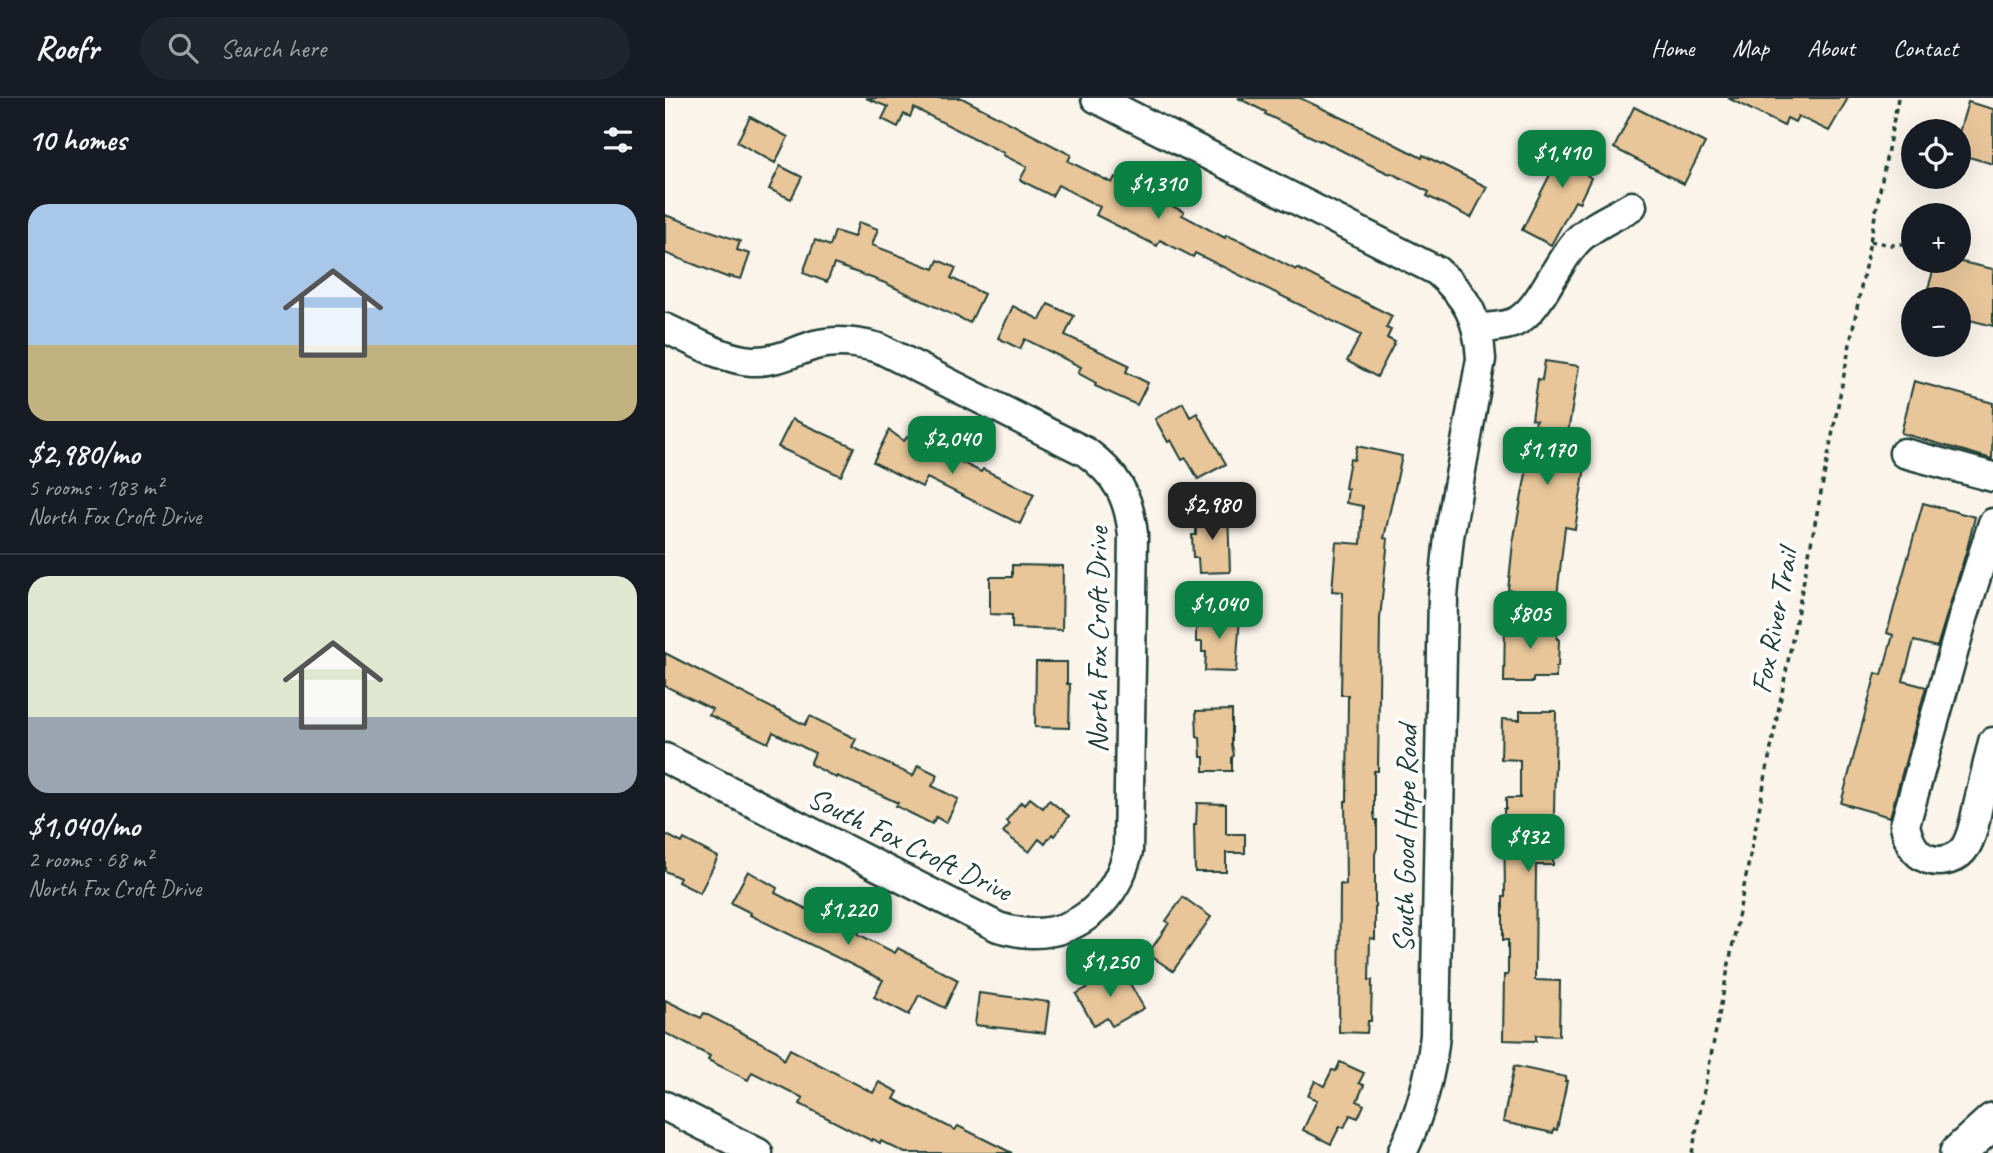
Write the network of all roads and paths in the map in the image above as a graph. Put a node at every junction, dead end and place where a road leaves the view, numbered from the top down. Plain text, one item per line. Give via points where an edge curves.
1 (1096, 98) edge
2 (1898, 98) edge
3 (1632, 206) dead end
4 (1870, 241) junction
5 (1901, 244) edge
6 (665, 328) edge
7 (1478, 329) junction
8 (1904, 453) dead end
9 (1993, 477) edge
10 (1993, 523) edge
11 (1993, 742) edge
12 (665, 758) edge
13 (1130, 797) joint
14 (665, 1106) edge
15 (1993, 1121) edge
16 (1993, 1147) edge
17 (758, 1153) edge
18 (1402, 1153) edge
19 (1692, 1153) edge
20 (1958, 1153) edge
21 (1985, 1153) edge

1 - 7 street via 1437,271 1467,303
2 - 4 path, Fox River Trail
3 - 7 street via 1578,240 1528,314 1514,323
4 - 5 path
4 - 19 path, Fox River Trail
6 - 13 street, North Fox Croft Drive via 730,357 751,361 839,341 879,348 1086,452 1113,475 1131,514 1133,535
7 - 18 street, South Good Hope Road via 1481,359 1451,522 1443,596 1436,1035 1426,1090
8 - 9 street
10 - 11 street via 1905,825 1915,850 1927,859 1943,862 1965,848
12 - 13 street, South Fox Croft Drive via 998,927 1018,932 1072,925 1108,897 1125,866
14 - 17 street
15 - 20 main road
16 - 21 main road

